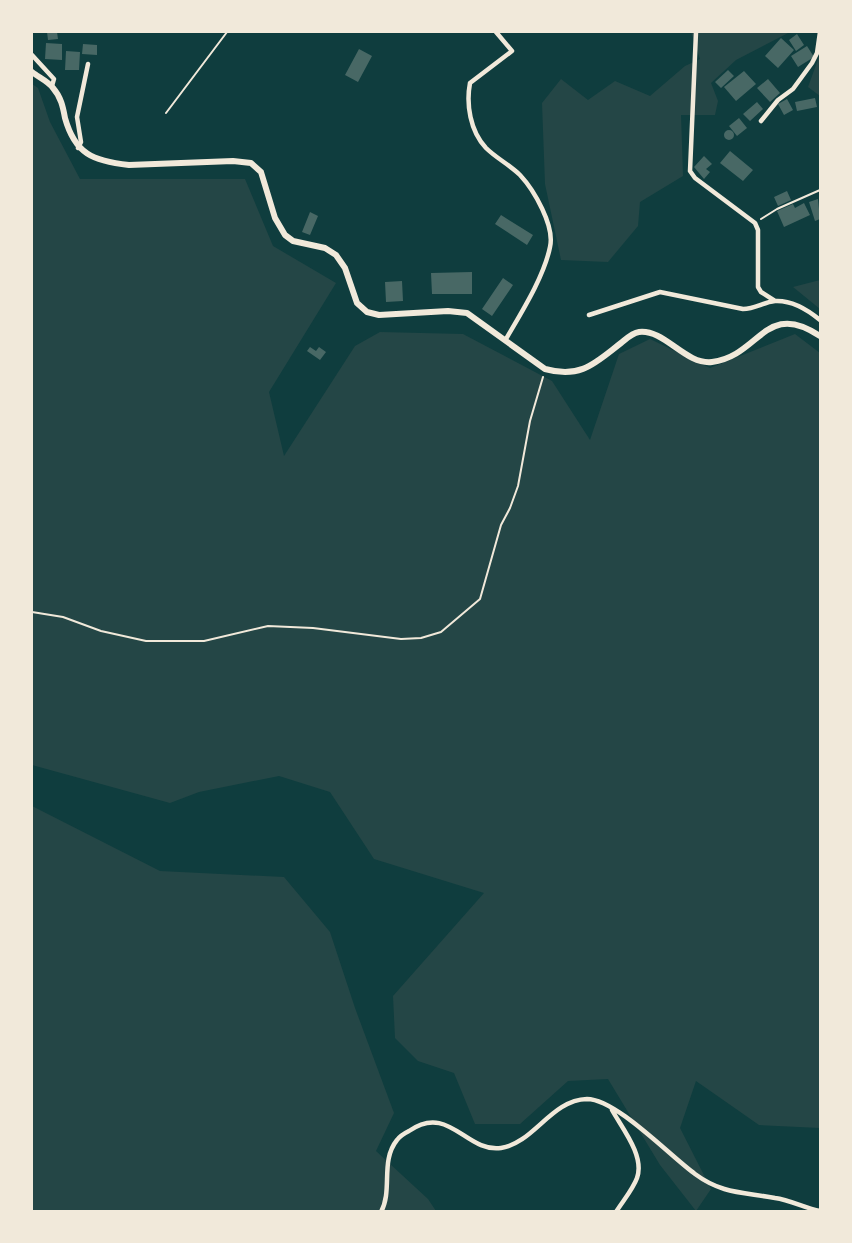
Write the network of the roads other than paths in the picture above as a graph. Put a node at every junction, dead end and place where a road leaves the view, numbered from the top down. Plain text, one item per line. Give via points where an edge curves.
1 (496, 32) edge
2 (696, 32) edge
3 (820, 32) edge
4 (32, 55) edge
5 (88, 64) dead end
6 (32, 72) edge
7 (52, 86) junction
8 (761, 121) dead end
9 (78, 148) junction
10 (775, 301) junction
11 (589, 314) dead end
12 (821, 320) edge
13 (821, 336) edge
14 (506, 340) junction
15 (610, 1106) junction
16 (821, 1211) edge
17 (381, 1212) edge
18 (616, 1212) edge

1 - 14 street via 512,51 470,83 467,102 472,123 485,146 521,176 550,230 542,271
2 - 10 street via 690,171 755,223 758,287
3 - 8 street via 812,64
4 - 7 street via 54,79
5 - 9 street via 76,117
6 - 7 main road
7 - 9 main road
9 - 14 main road via 129,165 251,163 261,172 285,235 336,255 358,303 367,312 467,313
10 - 11 street via 743,309 660,292
10 - 12 street via 804,307
13 - 14 main road via 804,325 776,325 726,358 709,362 640,332 589,368 571,373 545,369
15 - 16 street via 695,1174 724,1191
15 - 17 street via 590,1099 573,1101 517,1143 488,1149 447,1124 420,1124 397,1140 390,1152
15 - 18 street via 636,1154 639,1171

